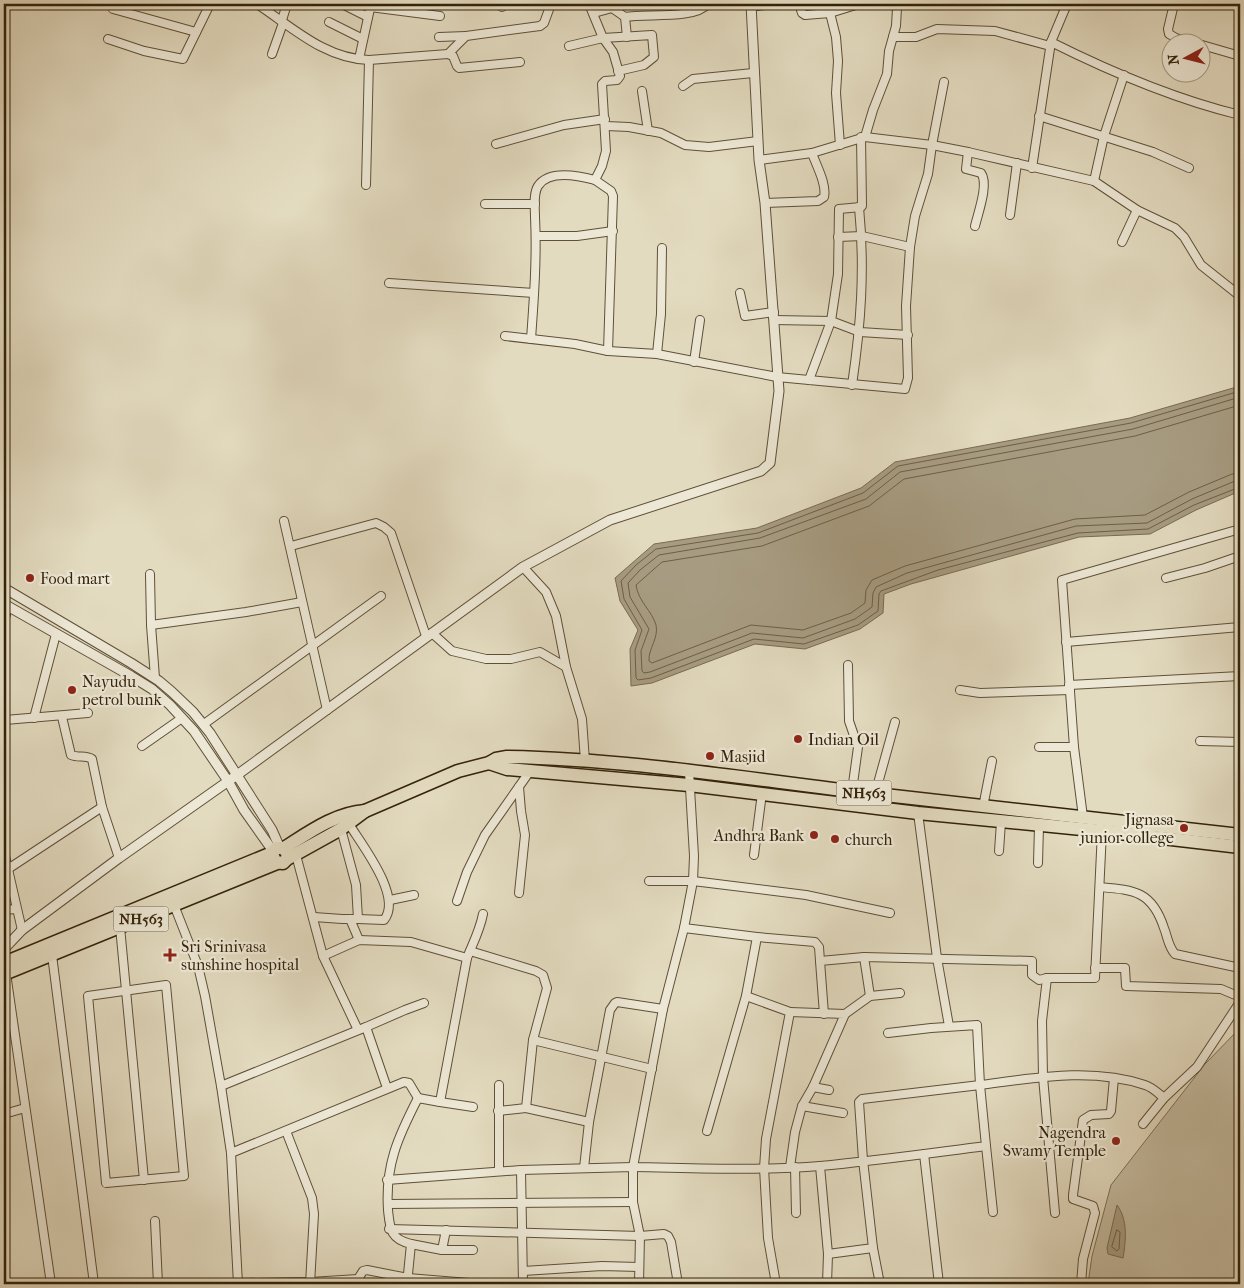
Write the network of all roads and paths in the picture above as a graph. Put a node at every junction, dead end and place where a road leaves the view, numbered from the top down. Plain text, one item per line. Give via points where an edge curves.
1 (210, 4) edge
2 (257, 4) edge
3 (287, 4) edge
4 (342, 4) edge
5 (551, 4) edge
6 (589, 4) edge
7 (708, 4) edge
8 (771, 4) edge
9 (798, 4) edge
10 (859, 4) edge
11 (892, 4) edge
12 (1056, 4) edge
13 (1174, 4) edge
14 (370, 5) edge
15 (751, 5) edge
16 (612, 6) edge
17 (1066, 6) edge
18 (113, 9) dead end
19 (594, 13) junction
20 (830, 13) junction
21 (440, 16) dead end
22 (368, 17) junction
23 (625, 17) junction
24 (283, 22) junction
25 (329, 22) dead end
26 (196, 32) junction
27 (1169, 32) edge
28 (466, 36) junction
29 (439, 37) dead end
30 (627, 37) junction
31 (603, 38) junction
32 (893, 38) junction
33 (108, 39) dead end
34 (363, 39) junction
35 (1050, 44) junction
36 (1240, 44) edge
37 (569, 46) dead end
38 (1212, 48) edge
39 (272, 54) dead end
40 (448, 54) junction
41 (1239, 55) edge
42 (358, 59) junction
43 (369, 60) junction
44 (520, 62) dead end
45 (618, 71) junction
46 (753, 73) junction
47 (1124, 75) junction
48 (944, 82) dead end
49 (683, 86) dead end
50 (642, 91) dead end
51 (1240, 115) edge
52 (1039, 116) junction
53 (605, 122) junction
54 (648, 130) junction
55 (1104, 136) junction
56 (864, 137) junction
57 (758, 141) junction
58 (496, 144) dead end
59 (840, 145) junction
60 (932, 145) junction
61 (968, 152) junction
62 (812, 153) junction
63 (759, 160) junction
64 (1017, 164) junction
65 (1032, 168) junction
66 (1189, 168) dead end
67 (595, 180) junction
68 (1094, 181) junction
69 (366, 185) dead end
70 (764, 203) junction
71 (485, 204) dead end
72 (535, 204) junction
73 (859, 207) junction
74 (1137, 210) junction
75 (1010, 215) dead end
76 (975, 226) dead end
77 (612, 231) junction
78 (536, 236) junction
79 (838, 236) junction
80 (862, 236) junction
81 (1122, 242) dead end
82 (910, 246) junction
83 (662, 248) dead end
84 (389, 283) dead end
85 (534, 293) junction
86 (740, 293) dead end
87 (1240, 296) edge
88 (774, 316) junction
89 (700, 320) dead end
90 (831, 322) junction
91 (860, 332) junction
92 (908, 335) junction
93 (505, 336) dead end
94 (531, 339) junction
95 (608, 351) junction
96 (657, 354) junction
97 (694, 362) junction
98 (777, 377) junction
99 (809, 380) junction
100 (852, 385) junction
101 (284, 521) dead end
102 (1240, 529) edge
103 (291, 546) junction
104 (1240, 556) edge
105 (523, 567) junction
106 (150, 574) dead end
107 (1166, 578) dead end
108 (4, 588) edge
109 (381, 596) dead end
110 (302, 602) junction
111 (6, 605) edge
112 (4, 622) edge
113 (151, 625) junction
114 (1240, 628) edge
115 (56, 634) junction
116 (429, 634) junction
117 (1066, 642) junction
118 (312, 647) junction
119 (848, 665) dead end
120 (566, 667) junction
121 (1240, 676) edge
122 (155, 678) junction
123 (1069, 689) junction
124 (960, 690) dead end
125 (327, 710) junction
126 (88, 713) dead end
127 (62, 717) junction
128 (34, 718) junction
129 (182, 718) junction
130 (6, 720) dead end
131 (895, 722) dead end
132 (204, 724) junction
133 (1200, 741) dead end
134 (1240, 742) edge
135 (142, 746) dead end
136 (1039, 747) dead end
137 (1074, 747) junction
138 (585, 761) junction
139 (992, 761) dead end
140 (489, 763) junction
141 (530, 771) junction
142 (689, 771) junction
143 (237, 775) junction
144 (228, 781) junction
145 (689, 785) junction
146 (519, 787) junction
147 (852, 791) junction
148 (762, 793) junction
149 (875, 794) junction
150 (102, 807) junction
151 (983, 807) junction
152 (364, 812) junction
153 (918, 813) junction
154 (1083, 817) junction
155 (1001, 822) junction
156 (1039, 826) junction
157 (345, 827) junction
158 (1102, 831) junction
159 (1183, 834) junction
160 (1240, 835) edge
161 (1240, 847) edge
162 (999, 851) dead end
163 (4, 852) edge
164 (281, 854) junction
165 (754, 856) dead end
166 (119, 858) junction
167 (1038, 863) dead end
168 (8, 869) junction
169 (649, 881) dead end
170 (693, 881) junction
171 (1100, 887) junction
172 (519, 893) dead end
173 (414, 895) dead end
174 (390, 900) junction
175 (457, 901) dead end
176 (174, 905) junction
177 (16, 909) junction
178 (4, 910) edge
179 (890, 913) dead end
180 (483, 914) dead end
181 (314, 917) junction
182 (354, 919) junction
183 (120, 927) junction
184 (684, 928) junction
185 (22, 930) junction
186 (757, 937) junction
187 (359, 940) junction
188 (4, 949) edge
189 (468, 954) junction
190 (52, 955) junction
191 (323, 956) junction
192 (864, 957) junction
193 (936, 958) junction
194 (820, 961) junction
195 (1096, 968) junction
196 (1240, 968) edge
197 (4, 970) edge
198 (1046, 978) junction
199 (126, 991) junction
200 (900, 993) dead end
201 (746, 996) junction
202 (870, 996) junction
203 (1240, 997) edge
204 (1240, 1002) edge
205 (424, 1003) dead end
206 (663, 1009) junction
207 (790, 1012) junction
208 (824, 1014) junction
209 (845, 1014) junction
210 (949, 1026) junction
211 (366, 1027) junction
212 (358, 1030) junction
213 (888, 1033) dead end
214 (533, 1040) junction
215 (601, 1057) junction
216 (652, 1069) junction
217 (1043, 1077) junction
218 (1114, 1078) junction
219 (980, 1084) junction
220 (499, 1085) dead end
221 (221, 1086) junction
222 (388, 1088) junction
223 (813, 1088) junction
224 (829, 1090) dead end
225 (418, 1098) junction
226 (1164, 1098) junction
227 (440, 1102) junction
228 (802, 1106) junction
229 (473, 1107) dead end
230 (26, 1108) junction
231 (526, 1108) junction
232 (498, 1111) junction
233 (843, 1113) dead end
234 (4, 1114) edge
235 (589, 1122) junction
236 (1144, 1124) dead end
237 (286, 1131) junction
238 (707, 1131) dead end
239 (986, 1146) junction
240 (231, 1153) junction
241 (924, 1154) junction
242 (863, 1160) junction
243 (820, 1166) junction
244 (633, 1167) junction
245 (792, 1167) junction
246 (584, 1168) junction
247 (764, 1168) junction
248 (521, 1170) junction
249 (499, 1171) junction
250 (144, 1180) junction
251 (387, 1180) junction
252 (522, 1202) junction
253 (633, 1202) junction
254 (388, 1204) junction
255 (992, 1212) dead end
256 (796, 1213) dead end
257 (1055, 1213) dead end
258 (155, 1221) dead end
259 (390, 1229) junction
260 (446, 1230) junction
261 (522, 1232) junction
262 (640, 1236) junction
263 (411, 1244) junction
264 (873, 1248) junction
265 (442, 1250) junction
266 (473, 1250) dead end
267 (828, 1254) junction
268 (639, 1267) junction
269 (523, 1271) junction
270 (407, 1281) edge
271 (310, 1283) edge
272 (52, 1284) edge
273 (94, 1284) edge
274 (158, 1284) edge
275 (183, 1284) edge
276 (238, 1284) edge
277 (481, 1284) edge
278 (523, 1284) edge
279 (639, 1284) edge
280 (678, 1284) edge
281 (776, 1284) edge
282 (827, 1284) edge
283 (880, 1284) edge
284 (940, 1284) edge
285 (1081, 1284) edge

1 - 26 street
2 - 24 street
3 - 24 street
4 - 22 street
5 - 28 street via 540,26
6 - 19 street
7 - 23 street via 686,13
8 - 15 street
9 - 20 street via 804,15
10 - 20 street
11 - 32 street via 897,8
12 - 17 street
13 - 27 street
14 - 21 street
14 - 22 street
15 - 46 street
16 - 19 street
16 - 23 street
17 - 35 street
18 - 26 street
19 - 31 street
20 - 59 street via 838,61 836,93
22 - 34 street
23 - 30 street
24 - 39 street
24 - 42 street via 339,55
25 - 34 street
26 - 33 street via 183,59
28 - 29 street
28 - 40 street
30 - 31 street
30 - 45 street via 652,35 654,57 644,65
31 - 37 street
31 - 45 street via 613,52
32 - 35 street via 916,37 937,29 996,31
32 - 56 street via 887,74
34 - 42 street
35 - 47 street
35 - 52 street
36 - 41 street
38 - 41 street
40 - 43 street
40 - 44 street via 453,56 459,68
42 - 43 street
43 - 69 street
45 - 53 street via 620,76 617,80 602,84
46 - 49 street via 693,79
46 - 57 street
47 - 51 street via 1172,95
47 - 55 street
48 - 60 street
50 - 54 street
52 - 55 street
52 - 65 street
53 - 54 street
53 - 58 street via 564,124
53 - 67 street via 606,151
54 - 57 street via 685,145 710,147
55 - 66 street
55 - 68 street
56 - 59 street
56 - 60 street
56 - 73 street via 862,206
57 - 63 street
59 - 62 street
60 - 61 street
60 - 82 street
61 - 64 street
61 - 76 street via 966,169 983,174 984,179
62 - 63 street
62 - 70 street via 824,197 818,201
63 - 70 street
64 - 65 street
64 - 75 street
65 - 68 street
67 - 72 street via 560,175 544,181 537,187
67 - 77 street via 613,196
68 - 74 street
70 - 88 street
71 - 72 street
72 - 78 street
73 - 79 street via 839,209
73 - 80 street
74 - 81 street
74 - 87 street via 1175,228 1201,265
77 - 78 street via 577,236
77 - 95 street
78 - 85 street
79 - 80 street
79 - 90 street via 838,274
80 - 82 street
80 - 91 street
82 - 92 street via 906,306
83 - 96 street
84 - 85 street
85 - 94 street
86 - 88 street via 744,316
88 - 90 street
88 - 98 street
89 - 97 street
90 - 91 street
90 - 99 street
91 - 92 street
91 - 100 street
92 - 100 street via 905,389
93 - 94 street
94 - 95 street
95 - 96 street
96 - 97 street
97 - 98 street
98 - 99 street
98 - 105 street via 779,391 770,463 761,471 610,520
99 - 100 street
101 - 103 street
102 - 117 street via 1062,580
103 - 110 street
103 - 116 street via 376,524 384,527 391,533
104 - 107 street
105 - 116 street
105 - 120 street via 546,592 556,616
106 - 113 street
108 - 122 street
109 - 118 street
110 - 113 street
110 - 118 street
111 - 112 street
111 - 115 street
113 - 122 street
114 - 117 street
115 - 128 street
115 - 129 street via 145,685
116 - 120 street via 452,651 486,659 511,659 540,652
116 - 125 street
117 - 123 street
118 - 125 street
118 - 132 street
119 - 147 street via 849,721 858,747
120 - 138 street via 582,719
121 - 123 street
122 - 132 street
123 - 124 street via 980,693
123 - 137 street
125 - 143 street
126 - 127 street
127 - 128 street
127 - 150 street via 71,755 92,759
128 - 130 street
129 - 135 street
129 - 144 street
131 - 149 street
132 - 143 street
133 - 134 street
136 - 137 street
137 - 154 street
138 - 140 highway, NH563 via 507,757
138 - 142 highway, NH563
139 - 151 street
140 - 141 highway, NH563 via 506,769
140 - 152 highway, NH563 via 458,771
141 - 145 highway, NH563
141 - 146 street
142 - 145 street
142 - 147 highway, NH563
143 - 144 street
143 - 164 street via 272,830
144 - 164 street via 244,810
144 - 166 street
145 - 148 highway, NH563
145 - 170 street
146 - 172 street via 525,835
146 - 175 street via 485,835
147 - 149 highway, NH563
148 - 153 highway, NH563
148 - 165 street
149 - 151 highway, NH563
150 - 166 street
150 - 168 street
151 - 154 highway, NH563
152 - 157 highway, NH563
152 - 164 highway, NH563 via 351,812 318,826
153 - 155 highway, NH563
153 - 193 street
154 - 159 highway, NH563
155 - 156 highway, NH563
155 - 162 street
156 - 158 highway, NH563
156 - 167 street
157 - 164 highway, NH563
157 - 174 street via 377,870
157 - 182 street via 356,885
158 - 159 highway, NH563
158 - 171 street
159 - 160 highway, NH563
159 - 161 highway, NH563
163 - 168 street
164 - 176 highway, NH563
164 - 181 street
164 - 197 highway, NH563
166 - 185 street
168 - 177 street
169 - 170 street
170 - 179 street via 806,895
170 - 184 street
171 - 195 street
171 - 196 street via 1131,890 1144,896 1159,914 1168,944 1175,954
173 - 174 street
174 - 182 street via 384,920
176 - 183 highway, NH563
176 - 221 street via 198,966
177 - 178 street
177 - 185 street
180 - 189 street via 480,930
181 - 182 street
181 - 191 street
182 - 187 street
183 - 190 highway, NH563
183 - 199 street
184 - 186 street
184 - 206 street
185 - 188 street
186 - 194 street via 815,942 819,947
186 - 201 street
187 - 189 street via 410,942
187 - 191 street
189 - 214 street via 543,975 547,988
189 - 227 street
190 - 197 highway, NH563
190 - 273 street
191 - 212 street
192 - 193 street
192 - 194 street
192 - 202 street
193 - 198 street via 1032,961 1032,975 1039,980
193 - 210 street
194 - 208 street
195 - 198 street via 1095,978
195 - 203 street via 1125,968 1126,986 1222,989
197 - 230 street
198 - 217 street via 1042,1021
199 - 250 street
199 - 250 street via 88,996 88,1006 106,1183
199 - 250 street via 166,985 184,1176
200 - 202 street
201 - 207 street
201 - 238 street
202 - 209 street
204 - 226 street via 1197,1067
205 - 211 street
206 - 215 street via 614,1003
206 - 216 street
207 - 208 street
207 - 247 street via 766,1139
208 - 209 street
209 - 223 street
210 - 213 street
210 - 219 street via 977,1025
211 - 212 street
211 - 222 street
212 - 221 street
214 - 215 street
214 - 231 street
215 - 216 street
215 - 235 street
216 - 244 street
217 - 218 street
217 - 219 street
217 - 257 street
218 - 226 street via 1147,1085
218 - 285 street via 1109,1114 1086,1116 1083,1120 1073,1195 1076,1201 1094,1206 1095,1213 1083,1259
219 - 239 street
219 - 242 street via 862,1099 858,1107
220 - 232 street
221 - 240 street
222 - 225 street via 406,1082
222 - 237 street
223 - 224 street
223 - 228 street
225 - 227 street
225 - 251 street via 398,1138
226 - 236 street
227 - 229 street
228 - 233 street
228 - 245 street via 795,1132
230 - 234 street
230 - 272 street
231 - 232 street
231 - 235 street
232 - 249 street
235 - 246 street
237 - 240 street
237 - 271 street via 312,1198
239 - 241 street
239 - 255 street
240 - 276 street
241 - 242 street
241 - 284 street
242 - 243 street
242 - 264 street
243 - 245 street
243 - 267 street
244 - 246 street
244 - 247 street
244 - 253 street
245 - 247 street
245 - 256 street
246 - 248 street
247 - 281 street via 768,1238
248 - 249 street
248 - 252 street
249 - 251 street
251 - 254 street
252 - 253 street
252 - 254 street
252 - 261 street
253 - 262 street
254 - 259 street
258 - 274 street
259 - 260 street
259 - 263 street via 396,1238
260 - 261 street
260 - 265 street
261 - 262 street
261 - 269 street
262 - 268 street
262 - 280 street via 668,1236
263 - 265 street
263 - 270 street
264 - 267 street
264 - 283 street
265 - 266 street
267 - 282 street
268 - 269 street
268 - 279 street
269 - 278 street
270 - 271 street via 367,1270 358,1279
270 - 277 street
271 - 276 street
275 - 276 street

